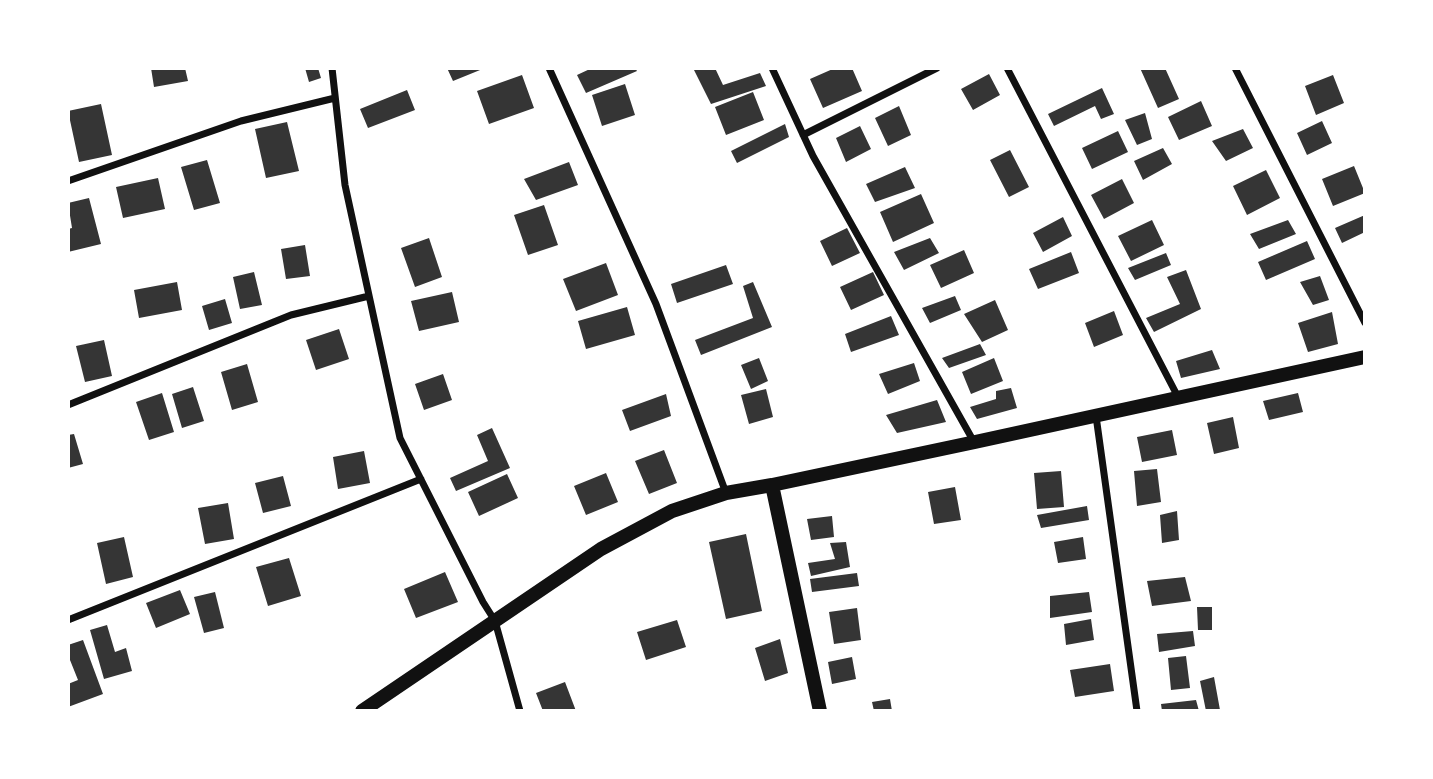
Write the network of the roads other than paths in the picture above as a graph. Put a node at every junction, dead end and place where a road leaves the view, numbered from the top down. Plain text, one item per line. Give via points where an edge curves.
1 (332, 68) edge
2 (549, 68) edge
3 (772, 68) edge
4 (937, 68) edge
5 (1007, 68) edge
6 (1235, 68) edge
7 (335, 98) junction
8 (803, 135) junction
9 (68, 181) edge
10 (369, 296) junction
11 (1365, 323) edge
12 (1365, 357) edge
13 (1179, 397) junction
14 (68, 405) edge
15 (1096, 415) junction
16 (975, 442) junction
17 (421, 479) junction
18 (772, 485) junction
19 (726, 493) junction
20 (68, 620) edge
21 (495, 621) junction
22 (362, 711) edge
23 (520, 711) edge
24 (820, 711) edge
25 (1137, 711) edge

1 - 7 street
2 - 19 street via 656,304
3 - 8 street
4 - 8 street
5 - 13 street
6 - 11 street
7 - 9 street via 241,121
7 - 10 street via 345,184
8 - 16 street
10 - 14 street via 292,315
10 - 17 street via 400,438
12 - 13 main road
13 - 15 main road
15 - 16 main road
15 - 25 street
16 - 18 main road
17 - 20 street
17 - 21 street
18 - 19 main road
18 - 24 main road
19 - 21 main road via 672,511 601,549
21 - 22 main road
21 - 23 street

